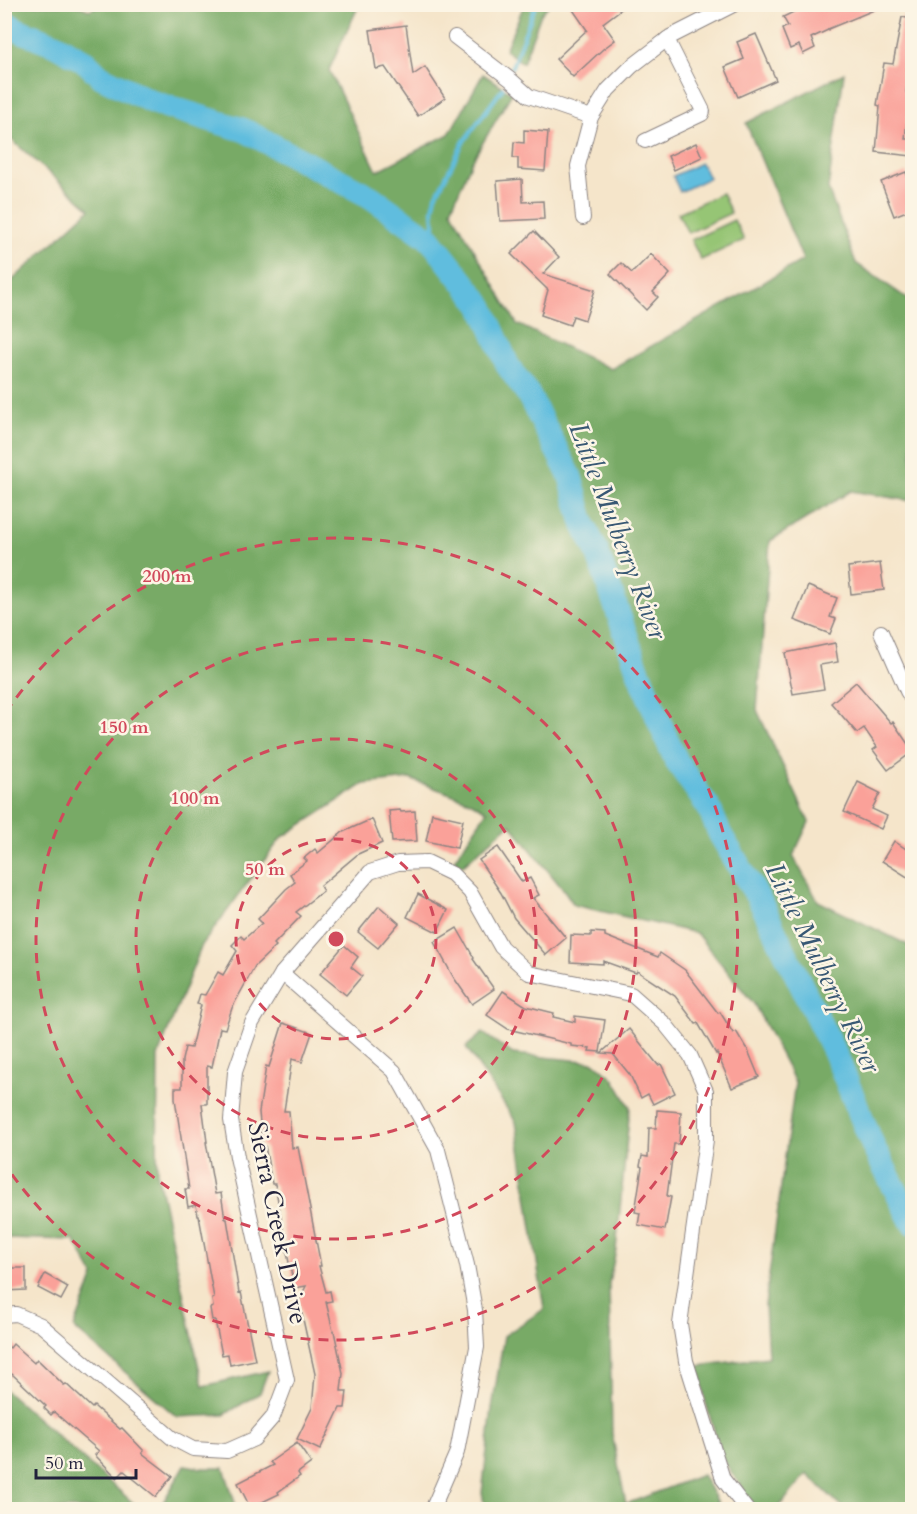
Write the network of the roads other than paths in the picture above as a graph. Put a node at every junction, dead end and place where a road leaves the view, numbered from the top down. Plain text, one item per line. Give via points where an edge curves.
1 (735, 4) edge
2 (455, 37) dead end
3 (667, 39) junction
4 (591, 117) junction
5 (645, 141) dead end
6 (583, 218) dead end
7 (881, 633) dead end
8 (912, 699) edge
9 (282, 973) junction
10 (4, 1315) edge
11 (432, 1509) edge
12 (747, 1509) edge

1 - 3 street
2 - 4 street via 529,96
3 - 4 street via 608,90
3 - 5 street via 703,111
4 - 6 street via 578,166
7 - 8 street
9 - 10 street, Sierra Creek Drive via 252,1023 235,1072 231,1120 286,1380 273,1417 254,1439 227,1451 194,1449 172,1438 41,1325 16,1314
9 - 11 street via 394,1071 438,1150 467,1265 477,1347 458,1452
9 - 12 street, Sierra Creek Drive via 370,872 398,863 428,862 452,874 470,892 501,947 529,973 631,994 665,1024 690,1055 706,1091 706,1140 681,1334 723,1479

